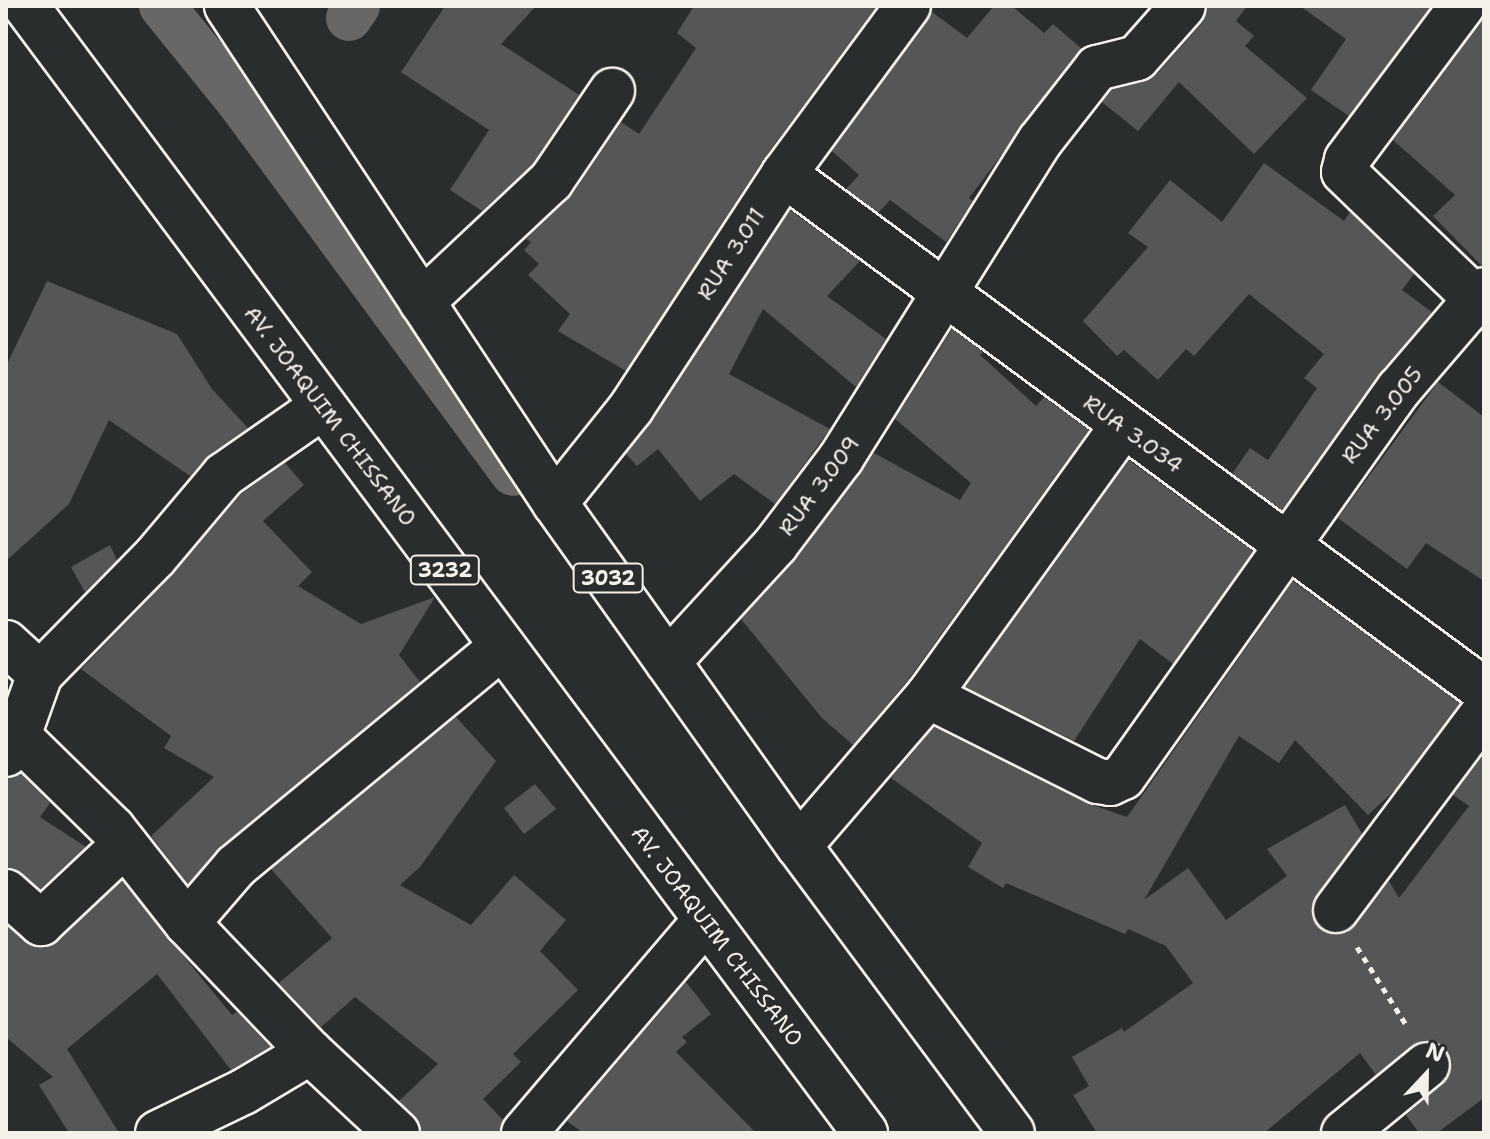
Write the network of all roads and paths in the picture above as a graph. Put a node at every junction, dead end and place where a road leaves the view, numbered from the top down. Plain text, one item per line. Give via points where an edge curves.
1 (26, 6) edge
2 (227, 6) edge
3 (908, 6) edge
4 (1183, 6) edge
5 (1462, 6) edge
6 (612, 91) dead end
7 (784, 174) junction
8 (945, 291) junction
9 (1480, 294) edge
10 (422, 302) junction
11 (322, 407) junction
12 (1122, 427) junction
13 (555, 503) junction
14 (1289, 547) junction
15 (6, 643) edge
16 (502, 647) junction
17 (668, 662) junction
18 (40, 674) junction
19 (1484, 690) edge
20 (928, 696) junction
21 (1484, 712) edge
22 (12, 745) edge
23 (125, 844) junction
24 (799, 846) junction
25 (6, 892) edge
26 (1336, 910) joint
27 (705, 921) junction
28 (187, 923) junction
29 (310, 1052) junction
30 (1427, 1065) joint
31 (158, 1133) edge
32 (397, 1133) edge
33 (524, 1133) edge
34 (865, 1133) edge
35 (1012, 1133) edge
36 (1344, 1133) edge

1 - 11 street, AV. JOAQUIM CHISSANO / 3232
2 - 10 street, 3032
3 - 7 street, RUA 3.011
4 - 8 street, RUA 3.009 via 1137,58 1097,68 1040,141
5 - 9 street via 1347,160 1344,172
6 - 10 street via 551,181
7 - 8 street, RUA 3.034
7 - 13 street, RUA 3.011 via 631,408
8 - 12 street, RUA 3.034
8 - 17 street, RUA 3.009 via 841,458 776,544
9 - 14 street, RUA 3.005 via 1399,389
10 - 13 street, 3032
11 - 16 street, AV. JOAQUIM CHISSANO / 3232
11 - 18 street via 224,475 155,557
12 - 14 street, RUA 3.034
12 - 20 street
13 - 17 street, 3032
14 - 19 street, RUA 3.034
14 - 20 street, RUA 3.005 via 1123,777 1110,783
15 - 18 street
16 - 27 street, AV. JOAQUIM CHISSANO / 3232
16 - 28 street via 236,866
17 - 24 street, 3032
18 - 22 street
20 - 24 street
21 - 26 street
22 - 23 street
23 - 25 street via 41,923
23 - 28 street
24 - 35 street, 3032
26 - 30 path via 1428,1057
27 - 33 street
27 - 34 street, AV. JOAQUIM CHISSANO / 3232
28 - 29 street
29 - 31 street
29 - 32 street
30 - 36 street

